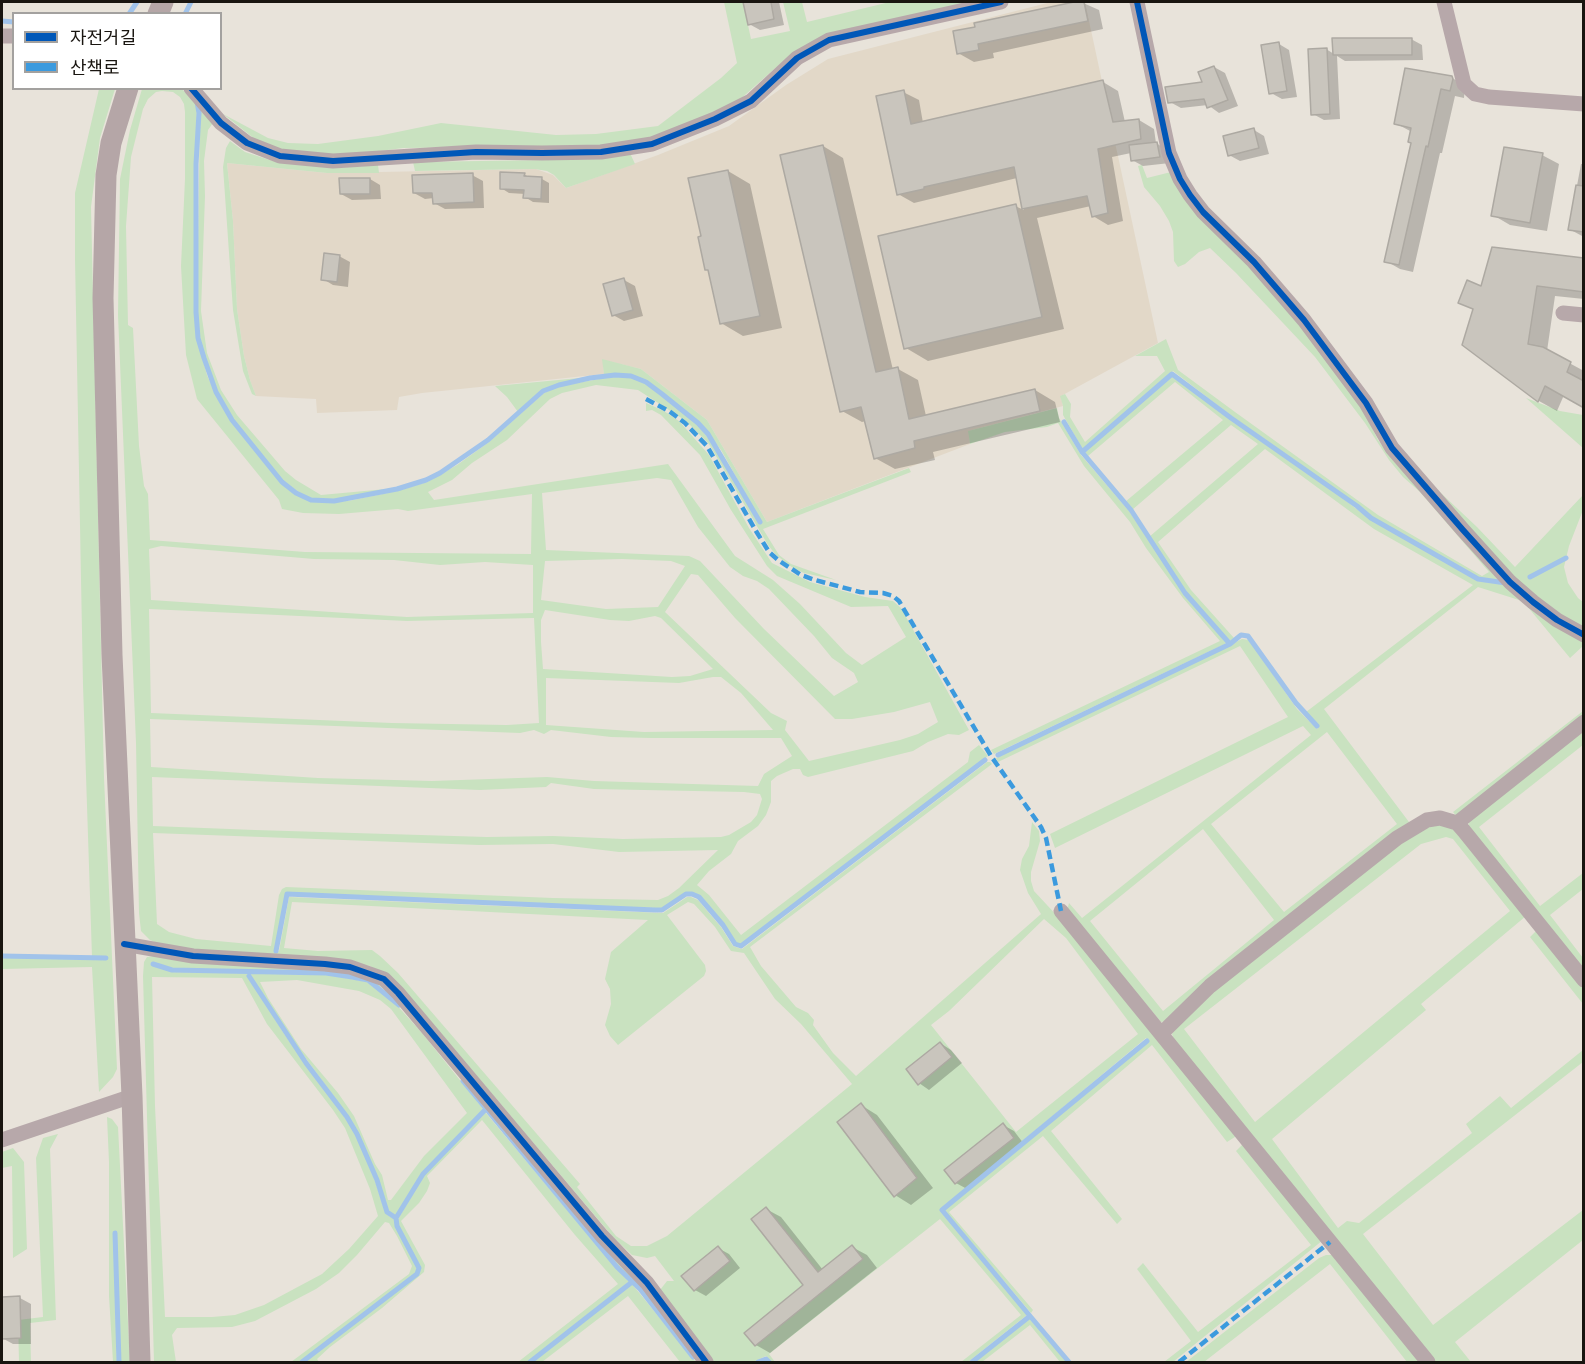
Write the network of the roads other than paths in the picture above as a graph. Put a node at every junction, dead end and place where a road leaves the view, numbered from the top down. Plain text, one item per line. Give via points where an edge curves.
1 (1001, 2) edge
2 (1137, 2) edge
3 (1444, 2) edge
4 (127, 90) edge
5 (193, 90) edge
6 (1584, 104) edge
7 (1563, 313) dead end
8 (1584, 315) edge
9 (1584, 635) edge
10 (1584, 722) edge
11 (1457, 824) junction
12 (1062, 911) dead end
13 (124, 944) junction
14 (1584, 980) edge
15 (1162, 1033) junction
16 (132, 1096) junction
17 (2, 1140) edge
18 (140, 1362) edge
19 (706, 1362) edge
20 (1428, 1362) edge

1 - 5 street via 829,40 797,58 751,101 715,119 652,144 602,152 476,152 333,161 280,156 247,142 221,123
2 - 9 street via 1169,153 1190,195 1304,320 1366,403 1392,448 1463,530 1533,602
3 - 6 street via 1464,84 1475,94
4 - 13 main road via 105,175 103,298
7 - 8 street
10 - 11 street
11 - 14 street
11 - 15 street via 1440,818 1427,820 1397,838 1210,986
12 - 15 street
13 - 16 main road
13 - 19 street via 193,956 350,967 384,980 602,1236 647,1283
15 - 20 street
16 - 17 street
16 - 18 main road

